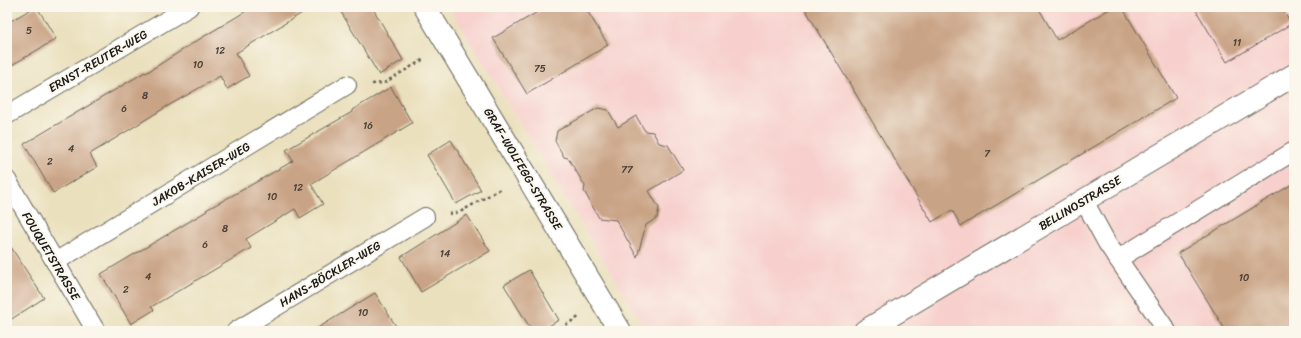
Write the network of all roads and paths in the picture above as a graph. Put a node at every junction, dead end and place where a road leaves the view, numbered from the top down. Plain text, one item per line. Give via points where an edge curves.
1 (189, 7) edge
2 (425, 7) edge
3 (448, 45) junction
4 (1294, 75) edge
5 (347, 85) joint
6 (7, 115) edge
7 (1294, 151) edge
8 (526, 174) junction
9 (7, 180) edge
10 (1084, 201) junction
11 (425, 217) joint
12 (1118, 259) junction
13 (54, 262) junction
14 (96, 331) edge
15 (236, 331) edge
16 (620, 331) edge
17 (865, 331) edge
18 (1167, 331) edge

1 - 6 lane, ERNST-REUTER-WEG
2 - 3 street, GRAF-WOLFEGG-STRASSE
3 - 5 path via 384,83
3 - 8 street, GRAF-WOLFEGG-STRASSE
4 - 10 street, BELLINOSTRASSE
5 - 13 lane, JAKOB-KAISER-WEG
7 - 12 lane
8 - 11 path via 460,212
8 - 16 street, GRAF-WOLFEGG-STRASSE
9 - 13 lane, FOUQUETSTRASSE
10 - 12 lane
10 - 17 street, BELLINOSTRASSE
11 - 15 lane, HANS-BÖCKLER-WEG
12 - 18 lane
13 - 14 lane, FOUQUETSTRASSE

